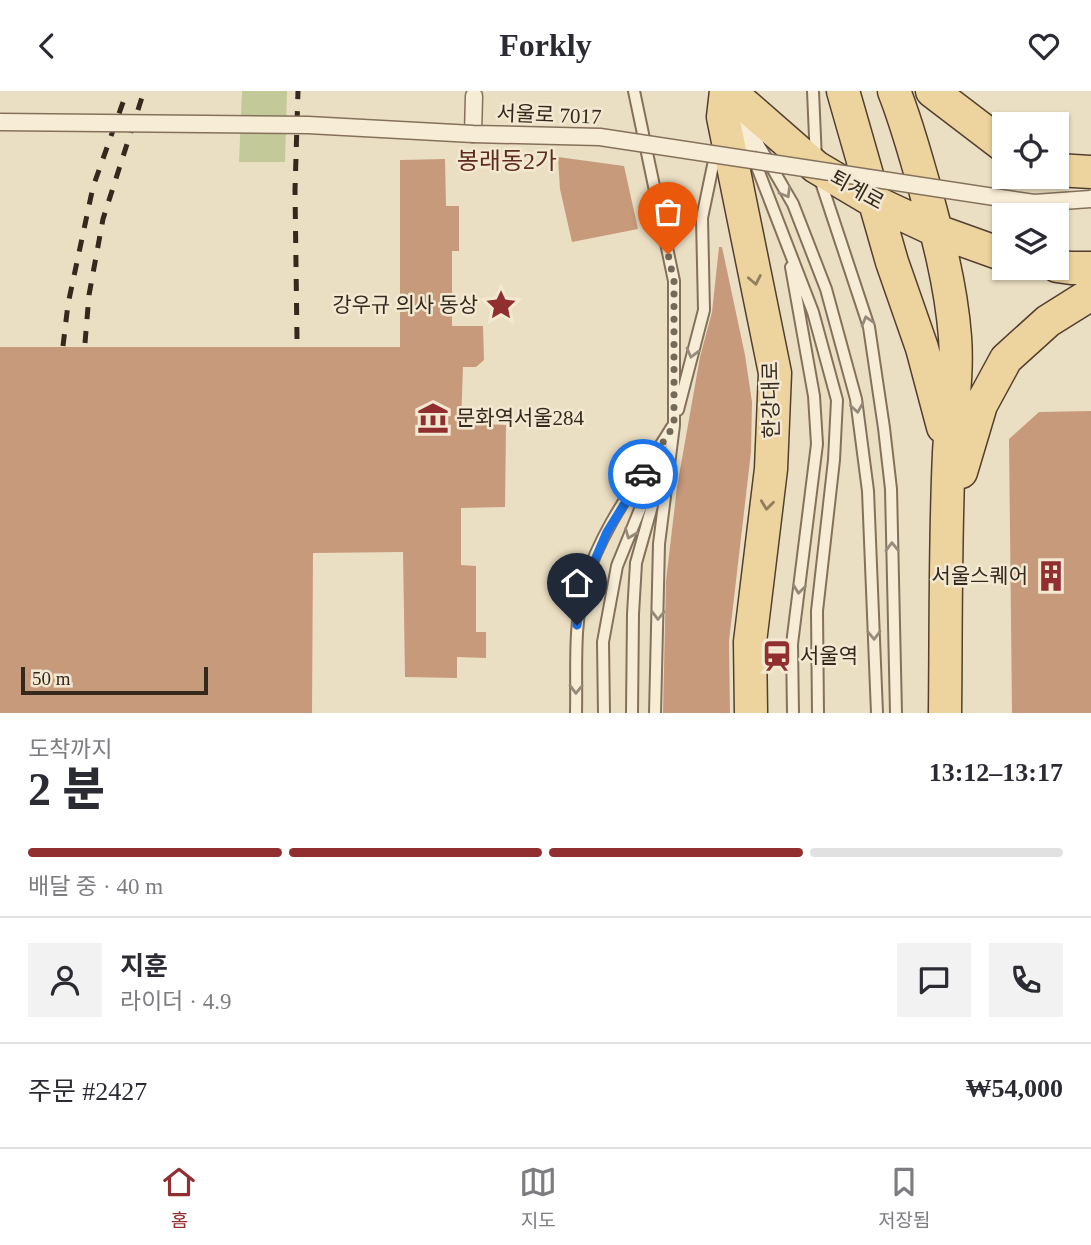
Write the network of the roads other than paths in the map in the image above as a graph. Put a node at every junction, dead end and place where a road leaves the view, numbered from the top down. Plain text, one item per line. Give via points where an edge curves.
1 (634, 91) edge
2 (813, 91) edge
3 (843, 91) edge
4 (894, 91) edge
5 (932, 91) edge
6 (474, 96) dead end
7 (727, 96) edge
8 (0, 122) edge
9 (473, 134) junction
10 (992, 137) edge
11 (817, 167) junction
12 (1069, 171) edge
13 (1091, 172) edge
14 (1091, 199) edge
15 (875, 202) junction
16 (782, 231) junction
17 (937, 231) junction
18 (992, 251) edge
19 (1069, 268) edge
20 (1091, 268) edge
21 (1091, 294) edge
22 (674, 425) junction
23 (949, 452) junction
24 (947, 517) junction
25 (576, 713) edge
26 (604, 713) edge
27 (632, 713) edge
28 (655, 713) edge
29 (751, 713) edge
30 (793, 713) edge
31 (818, 713) edge
32 (877, 713) edge
33 (896, 713) edge
34 (946, 713) edge

1 - 22 lane via 674,281
2 - 11 lane
3 - 15 main road
4 - 17 main road
5 - 10 main road
6 - 9 street
7 - 11 main road, 퇴계로
7 - 16 lane
7 -> 22 lane via 702,218 704,310
7 -> 29 main road, 한강대로 via 775,373 771,469 750,642
7 -> 32 lane via 793,204 826,289 856,399 868,491
8 - 9 street, 서울로 7017, bridge via 308,125
9 - 14 street, 서울로 7017, bridge via 600,137 1034,203
11 - 15 main road, 퇴계로
33 -> 11 lane via 891,489 884,428 869,327
12 - 13 main road
15 - 17 main road, 퇴계로
15 - 23 main road via 922,348
16 -> 30 lane via 813,384 817,444 792,645
16 - 31 lane via 813,312 837,400 817,611
17 - 18 main road, 퇴계로
17 - 23 main road via 955,337
19 - 20 main road
21 - 24 main road via 1048,321 1006,359 981,405
22 -> 25 lane via 607,532 585,583 577,625
22 -> 26 lane via 617,566 603,642
22 - 27 lane via 636,563
22 -> 28 lane via 659,544
23 - 24 main road
24 - 34 main road

